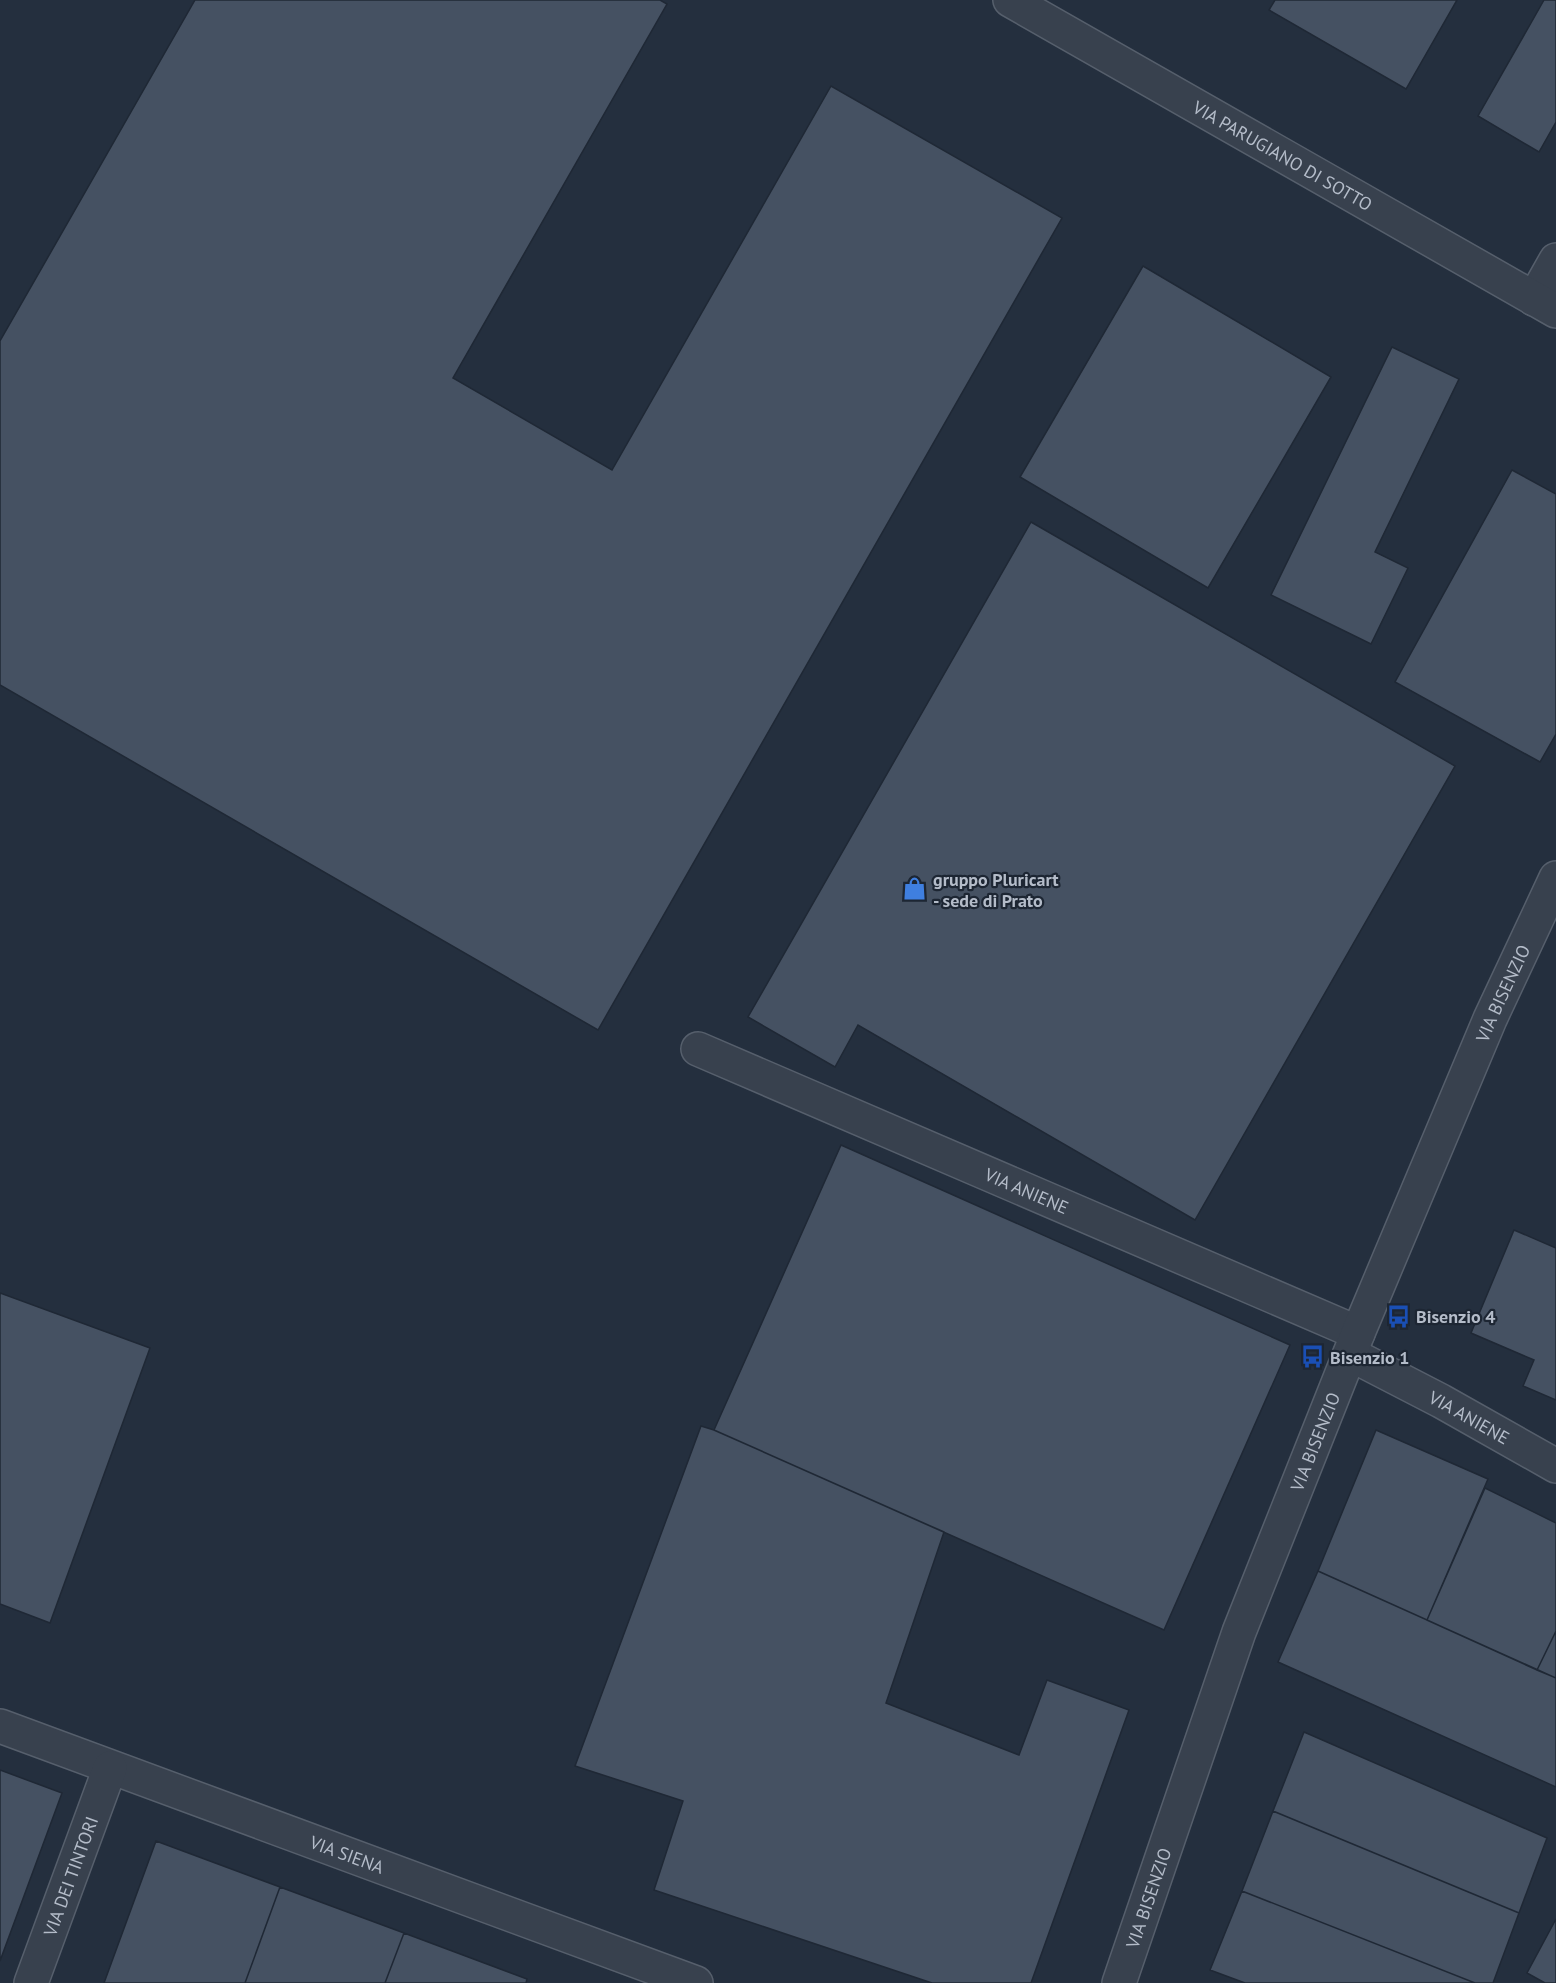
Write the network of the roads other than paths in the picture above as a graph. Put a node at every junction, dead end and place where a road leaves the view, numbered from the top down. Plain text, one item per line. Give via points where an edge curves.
1 (1010, 0) edge
2 (1556, 260) edge
3 (1545, 305) edge
4 (1556, 878) edge
5 (698, 1049) dead end
6 (1354, 1344) junction
7 (1556, 1466) edge
8 (0, 1726) edge
9 (110, 1768) junction
10 (32, 1983) edge
11 (696, 1983) edge
12 (1119, 1983) edge

1 - 3 street, VIA PARUGIANO DI SOTTO
2 - 3 street
4 - 6 street, VIA BISENZIO via 1490,1019
5 - 6 street, VIA ANIENE
6 - 7 street, VIA ANIENE via 1441,1401
6 - 12 street, VIA BISENZIO via 1239,1632
8 - 9 street, VIA SIENA
9 - 10 street, VIA DEI TINTORI
9 - 11 street, VIA SIENA

